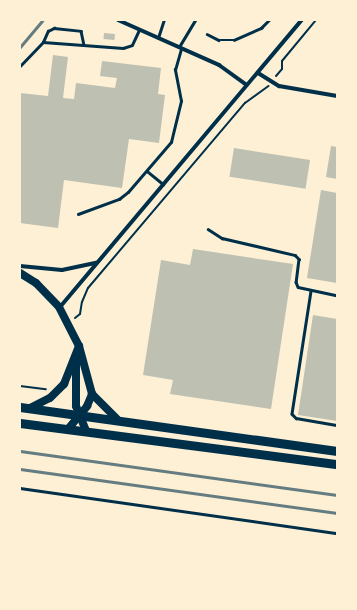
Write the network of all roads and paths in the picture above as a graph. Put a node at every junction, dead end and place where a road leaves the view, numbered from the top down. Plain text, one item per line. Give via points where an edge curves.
1 (118, 20) edge
2 (164, 20) edge
3 (195, 20) edge
4 (269, 20) edge
5 (302, 20) edge
6 (316, 20) edge
7 (139, 30) junction
8 (207, 34) dead end
9 (158, 38) junction
10 (42, 42) junction
11 (84, 45) junction
12 (180, 48) junction
13 (20, 66) edge
14 (282, 69) dead end
15 (258, 73) junction
16 (247, 85) junction
17 (266, 89) dead end
18 (337, 96) edge
19 (146, 171) junction
20 (163, 184) junction
21 (78, 214) dead end
22 (208, 229) dead end
23 (97, 263) junction
24 (20, 266) edge
25 (20, 273) edge
26 (310, 291) junction
27 (337, 295) edge
28 (59, 307) junction
29 (68, 322) junction
30 (79, 346) junction
31 (76, 358) junction
32 (92, 394) junction
33 (20, 407) edge
34 (30, 408) junction
35 (80, 415) junction
36 (117, 419) junction
37 (20, 423) edge
38 (337, 425) edge
39 (68, 429) junction
40 (86, 431) junction
41 (337, 451) edge
42 (337, 464) edge
43 (20, 488) edge
44 (337, 533) edge

1 - 7 street
2 - 9 lane
3 - 12 lane
4 - 8 lane via 261,28 234,40 219,40
5 - 15 street
6 - 14 path via 282,61
7 - 9 street
7 - 11 lane via 132,45 123,48
9 - 12 street
10 - 11 lane
10 - 11 lane via 48,31 54,28 81,31
10 - 13 lane
12 - 16 street via 219,65
12 - 19 lane via 175,66 181,101 176,129 171,142
15 - 16 street
15 - 18 street via 279,86
16 - 20 street
17 - 29 path via 245,103 88,288 80,314
19 - 20 lane
19 - 21 lane via 119,198
20 - 23 street
22 - 26 lane via 222,238 295,255 299,263 296,284 303,290
23 - 24 street via 62,270
23 - 28 street
25 - 28 main road via 36,283
26 - 27 lane
26 - 38 lane via 292,414 296,418
28 - 29 main road
29 - 30 main road
30 - 31 main road
30 - 32 main road
31 - 34 main road via 69,376 59,391
31 - 35 main road via 75,403
32 - 35 main road
32 - 36 main road
33 - 34 main road
34 - 35 main road
35 - 36 main road
35 - 39 main road
35 - 40 main road
36 - 41 main road
37 - 39 main road
39 - 40 main road
40 - 42 main road
43 - 44 lane

